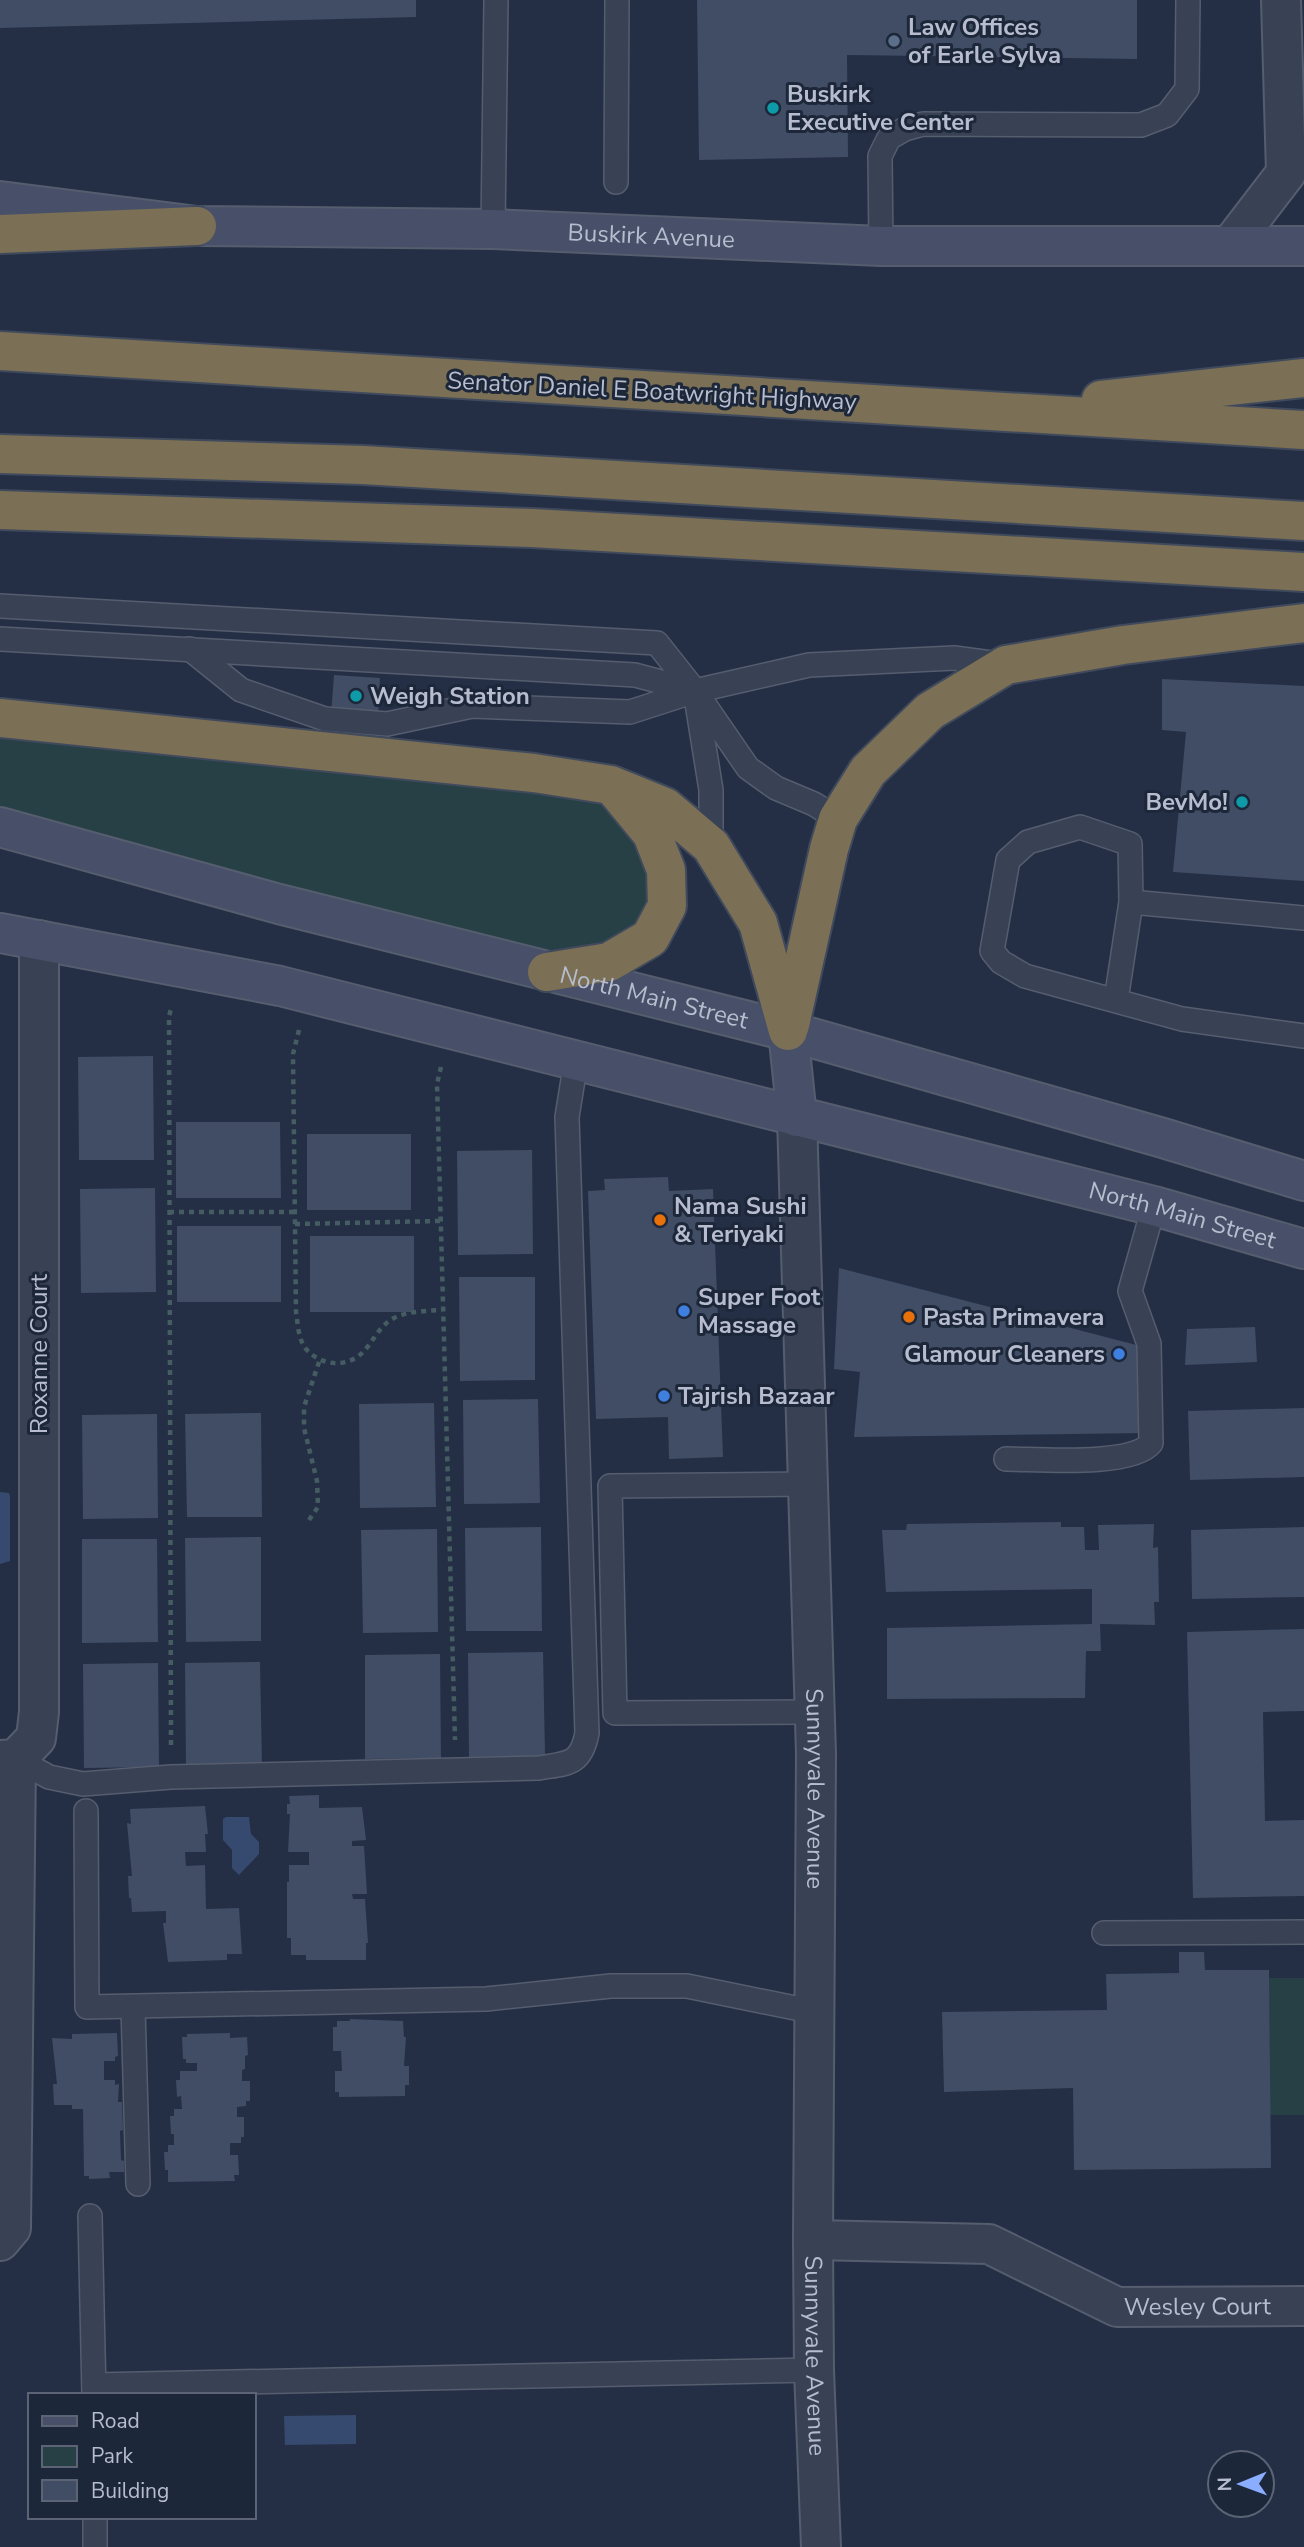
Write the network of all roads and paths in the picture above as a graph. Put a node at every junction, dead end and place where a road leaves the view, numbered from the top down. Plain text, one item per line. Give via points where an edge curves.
1 (496, 0) edge
2 (617, 0) edge
3 (1188, 0) edge
4 (1281, 0) edge
5 (616, 182) dead end
6 (0, 201) edge
7 (197, 226) junction
8 (493, 229) junction
9 (0, 234) edge
10 (881, 246) junction
11 (1230, 246) junction
12 (1304, 246) edge
13 (0, 351) edge
14 (1304, 378) edge
15 (994, 411) junction
16 (1304, 430) edge
17 (0, 454) edge
18 (0, 510) edge
19 (1304, 521) edge
20 (1304, 572) edge
21 (0, 606) edge
22 (1304, 623) edge
23 (0, 639) edge
24 (190, 649) junction
25 (1006, 665) junction
26 (695, 691) junction
27 (0, 718) edge
28 (611, 785) junction
29 (838, 820) junction
30 (0, 827) edge
31 (711, 846) junction
32 (1131, 902) junction
33 (1304, 918) edge
34 (0, 933) edge
35 (39, 940) junction
36 (182, 968) junction
37 (547, 972) junction
38 (308, 993) junction
39 (1116, 1000) junction
40 (450, 1029) junction
41 (788, 1031) junction
42 (1304, 1035) edge
43 (576, 1061) junction
44 (797, 1117) junction
45 (1304, 1181) edge
46 (1154, 1206) junction
47 (169, 1212) junction
48 (295, 1212) junction
49 (440, 1221) junction
50 (295, 1224) junction
51 (1304, 1248) edge
52 (1304, 1262) edge
53 (442, 1310) junction
54 (320, 1359) junction
55 (1006, 1459) dead end
56 (808, 1484) junction
57 (309, 1520) dead end
58 (815, 1712) junction
59 (8, 1760) edge
60 (456, 1769) junction
61 (171, 1777) junction
62 (86, 1811) dead end
63 (1304, 1932) edge
64 (1104, 1933) dead end
65 (133, 2007) junction
66 (815, 2012) junction
67 (138, 2184) dead end
68 (90, 2216) dead end
69 (813, 2240) junction
70 (0, 2241) edge
71 (1304, 2306) edge
72 (814, 2370) junction
73 (94, 2390) edge
74 (95, 2519) edge
75 (95, 2547) edge
76 (821, 2547) edge

1 - 8 lane
2 - 5 lane
3 - 10 lane via 1187,89 1167,115 1141,125 923,124 890,138 880,156
4 - 11 street via 1286,173
6 - 7 main road, Buskirk Avenue
7 - 8 main road, Buskirk Avenue
7 - 9 highway
8 - 10 main road, Buskirk Avenue
10 - 11 main road, Buskirk Avenue
11 - 12 main road, Buskirk Avenue
13 - 15 highway, Senator Daniel E Boatwright Highway
14 - 15 highway
15 - 16 highway, Senator Daniel E Boatwright Highway
17 - 19 highway via 363,465
18 - 20 highway via 533,528
21 - 26 lane via 657,643
22 - 25 highway
23 - 24 lane
24 - 26 lane via 635,675
24 - 26 lane via 242,690 325,719 387,724 472,706 630,712
25 - 26 lane via 954,657 809,665
25 - 29 highway via 930,711 868,771
26 - 29 lane via 748,768
26 - 31 lane via 711,789
27 - 28 highway
28 - 31 highway via 665,807
28 - 37 highway via 652,834 666,870 667,906 650,938 609,962
29 - 41 highway
30 - 37 main road, North Main Street
31 - 41 highway via 758,923
32 - 33 lane
32 - 39 lane
32 - 39 lane via 1130,844 1080,827 1028,842 1008,860 992,951 1025,976
34 - 35 main road, North Main Street
35 - 36 main road, North Main Street
35 - 59 street, Roxanne Court via 39,1712 36,1738
36 - 38 main road, North Main Street
36 - 47 path via 169,1016
37 - 41 main road, North Main Street
38 - 40 main road, North Main Street
38 - 48 path via 293,1054
39 - 42 lane via 1182,1019
40 - 43 main road, North Main Street
40 - 49 path via 437,1084
41 - 44 main road, Sunnyvale Avenue
41 - 45 main road, North Main Street
43 - 44 main road, North Main Street
43 - 60 lane via 567,1116 584,1749 572,1762 540,1768
44 - 46 main road, North Main Street
44 - 56 street, Sunnyvale Avenue
46 - 51 main road, North Main Street
46 - 55 lane via 1130,1291 1149,1344 1152,1443 1146,1450 1120,1458
47 - 48 path
47 - 61 path
48 - 50 path
49 - 50 path
49 - 53 path
50 - 54 path via 299,1335 306,1349
51 - 52 lane
53 - 54 path via 390,1320 352,1361 339,1364
53 - 60 path
54 - 57 path via 304,1407 304,1428 317,1481 318,1507
56 - 58 street, Sunnyvale Avenue
56 - 58 lane via 610,1486 615,1713
58 - 66 street, Sunnyvale Avenue
59 - 61 lane via 49,1777 83,1784
59 - 70 street via 11,2228
60 - 61 lane
62 - 65 lane via 87,2007
63 - 64 lane
65 - 66 lane via 485,1999 611,1986 687,1986
65 - 67 lane
66 - 69 street, Sunnyvale Avenue
68 - 73 lane
69 - 71 street, Wesley Court via 989,2244 1117,2306
69 - 72 street, Sunnyvale Avenue
72 - 73 lane
72 - 76 street, Sunnyvale Avenue
74 - 75 lane

